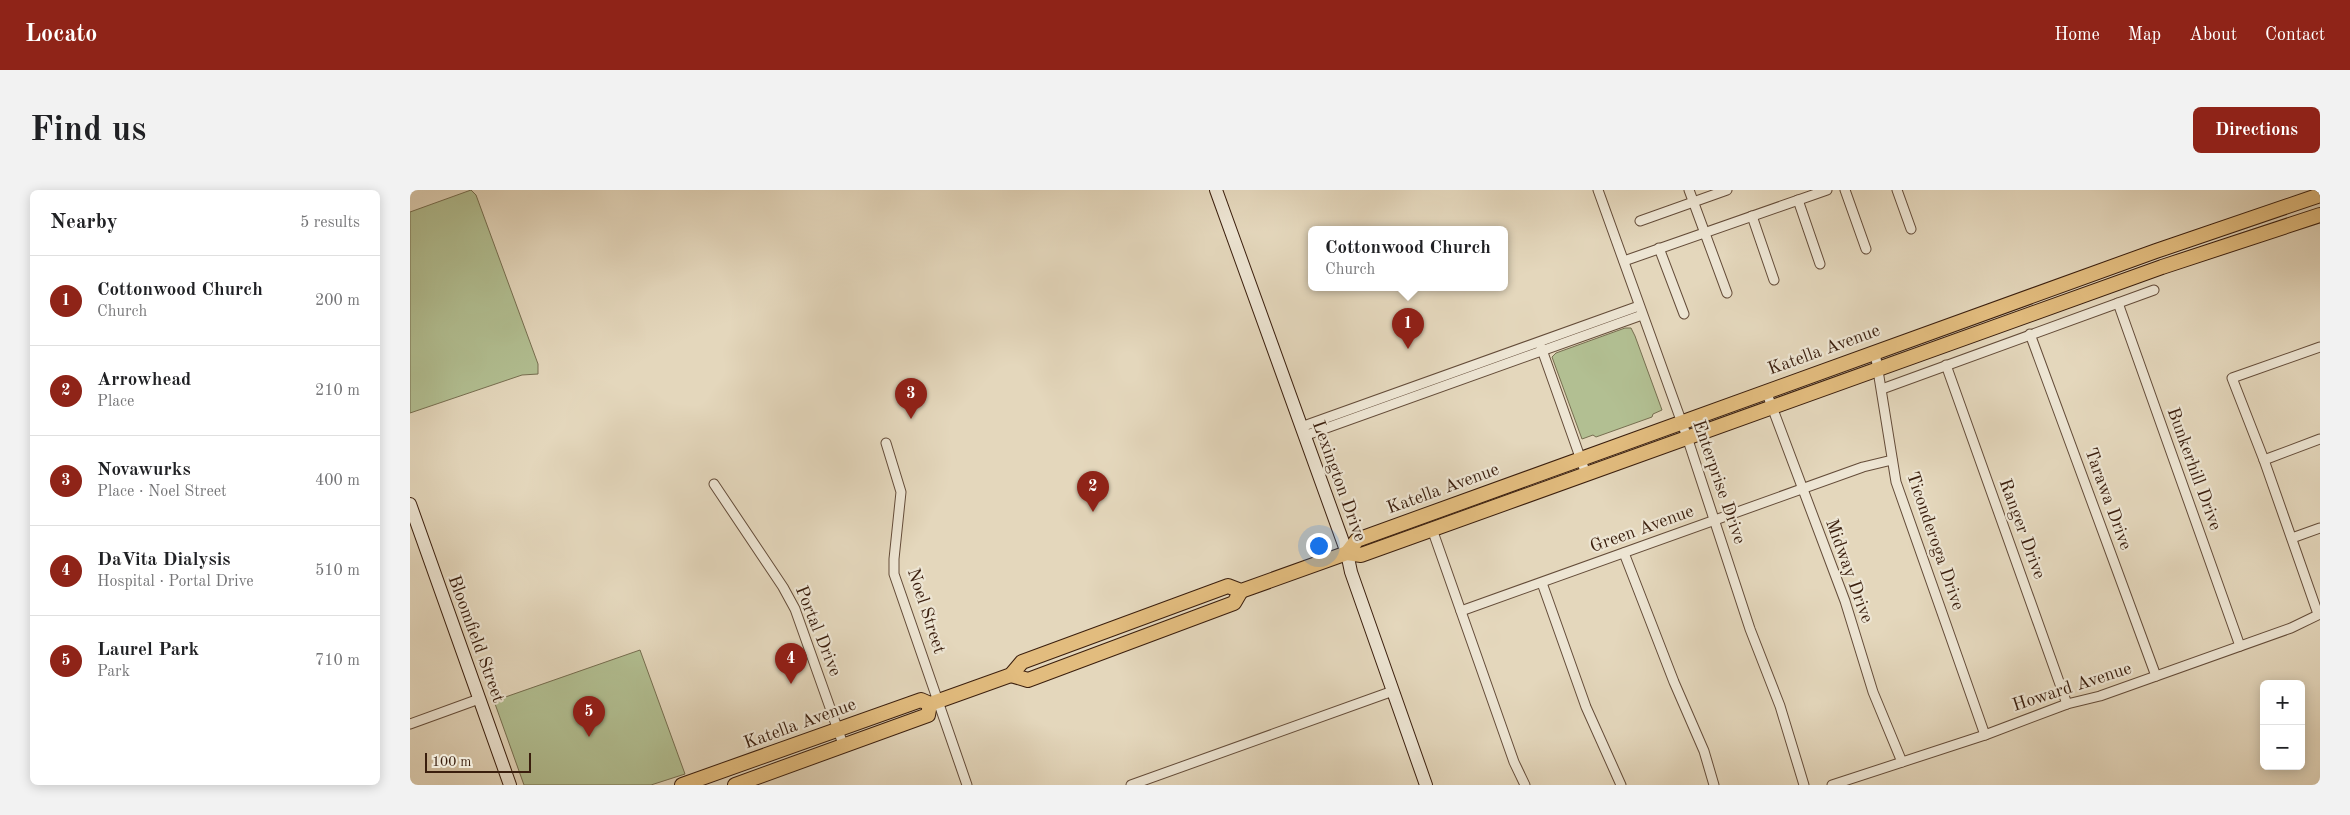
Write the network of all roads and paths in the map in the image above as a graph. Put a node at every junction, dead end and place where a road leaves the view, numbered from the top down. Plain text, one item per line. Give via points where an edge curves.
1 (1216, 190) edge
2 (1598, 190) edge
3 (1690, 190) edge
4 (1727, 190) edge
5 (1827, 190) edge
6 (1846, 190) edge
7 (1897, 190) edge
8 (2310, 190) edge
9 (1808, 193) edge
10 (2320, 195) edge
11 (1798, 200) junction
12 (1694, 202) junction
13 (2294, 204) junction
14 (2320, 215) edge
15 (1752, 216) junction
16 (2245, 220) junction
17 (1640, 221) dead end
18 (1911, 229) dead end
19 (1704, 232) junction
20 (1659, 248) junction
21 (1866, 249) dead end
22 (2191, 258) junction
23 (1624, 261) junction
24 (1820, 264) dead end
25 (1774, 280) dead end
26 (2154, 290) dead end
27 (1727, 293) dead end
28 (2118, 303) junction
29 (1640, 310) junction
30 (1684, 314) dead end
31 (2030, 334) junction
32 (1541, 346) junction
33 (2320, 347) edge
34 (1875, 352) junction
35 (1946, 365) junction
36 (1879, 369) junction
37 (1882, 390) junction
38 (1766, 391) junction
39 (1772, 407) junction
40 (1682, 422) junction
41 (1302, 432) junction
42 (1687, 437) junction
43 (2320, 439) edge
44 (886, 443) dead end
45 (1581, 458) junction
46 (1892, 460) junction
47 (2264, 460) junction
48 (1586, 474) junction
49 (714, 484) dead end
50 (1802, 489) junction
51 (410, 504) edge
52 (1715, 520) junction
53 (2320, 528) edge
54 (1432, 529) junction
55 (2292, 538) junction
56 (1347, 553) junction
57 (1624, 553) junction
58 (1542, 582) junction
59 (1241, 590) junction
60 (1461, 611) junction
61 (2319, 614) edge
62 (2240, 646) junction
63 (1011, 675) junction
64 (2156, 676) junction
65 (1392, 691) junction
66 (479, 699) junction
67 (934, 703) junction
68 (2067, 704) junction
69 (410, 724) edge
70 (838, 730) junction
71 (1985, 734) junction
72 (844, 747) junction
73 (1902, 762) junction
74 (510, 785) edge
75 (682, 785) edge
76 (735, 785) edge
77 (967, 785) edge
78 (1131, 785) edge
79 (1426, 785) edge
80 (1525, 785) edge
81 (1621, 785) edge
82 (1714, 785) edge
83 (1804, 785) edge
84 (1832, 785) edge

1 - 41 street, Lexington Drive
2 - 23 street, Enterprise Drive
3 - 12 street
4 - 12 street
5 - 9 street
6 - 21 street
7 - 18 street
8 - 13 main road
9 - 11 street
10 - 13 main road, Katella Avenue
11 - 15 street
11 - 24 street
12 - 17 street
12 - 19 street
13 - 16 main road, Katella Avenue
14 - 22 main road, Katella Avenue
15 - 19 street
15 - 25 street
16 - 22 main road via 2225,237 2197,246
16 - 34 main road, Katella Avenue
19 - 20 street
19 - 27 street
20 - 23 street
20 - 30 street
22 - 36 main road, Katella Avenue
23 - 29 street, Enterprise Drive
26 - 28 street
28 - 31 street
28 - 62 street, Bunkerhill Drive
29 - 32 street
29 - 40 street, Enterprise Drive
31 - 35 street
31 - 64 street, Tarawa Drive
32 - 41 street
32 - 45 street
33 - 47 street via 2232,378
34 - 36 street, Ticonderoga Drive
34 - 38 main road, Katella Avenue
35 - 37 street
35 - 68 street, Ranger Drive
36 - 37 street, Ticonderoga Drive
36 - 39 main road, Katella Avenue
37 - 46 street, Ticonderoga Drive
38 - 39 street, Midway Drive
38 - 40 main road, Katella Avenue
39 - 42 main road, Katella Avenue
39 - 50 street, Midway Drive
40 - 42 street, Enterprise Drive
40 - 45 main road, Katella Avenue
41 - 56 street, Lexington Drive
42 - 48 main road, Katella Avenue
42 - 52 street, Enterprise Drive
43 - 47 street
44 - 67 street, Noel Street via 902,492 894,574 928,668
45 - 48 street
45 - 56 main road, Katella Avenue via 1357,540
46 - 50 street, Green Avenue via 1863,466
46 - 71 street, Ticonderoga Drive via 1896,482
47 - 55 street
48 - 54 main road, Katella Avenue
49 - 70 street, Portal Drive via 784,588
50 - 52 street, Green Avenue
50 - 73 street, Midway Drive via 1845,601 1872,692
51 - 66 street, Bloomfield Street
52 - 57 street, Green Avenue
52 - 83 street, Enterprise Drive
53 - 55 street
54 - 56 main road, Katella Avenue via 1362,556
54 - 60 street
55 - 61 street
56 - 59 main road, Katella Avenue
56 - 65 street, Lexington Drive
57 - 58 street, Green Avenue
57 - 82 street via 1704,751
58 - 60 street, Green Avenue
58 - 81 street via 1586,707
59 - 63 main road, Katella Avenue via 1228,586 1022,662
59 - 63 main road, Katella Avenue via 1234,603 1028,680
60 - 80 street
61 - 62 street, Howard Avenue
62 - 64 street, Howard Avenue
63 - 67 main road, Katella Avenue
64 - 68 street, Howard Avenue
65 - 78 street
65 - 79 street, Lexington Drive
66 - 69 street
66 - 74 street, Bloomfield Street
67 - 70 main road, Katella Avenue via 921,700
67 - 72 main road, Katella Avenue via 928,716
67 - 77 street, Noel Street
68 - 71 street, Howard Avenue
70 - 72 street, Portal Drive
70 - 75 main road, Katella Avenue
71 - 73 street, Howard Avenue
72 - 76 main road, Katella Avenue
73 - 84 street, Howard Avenue

